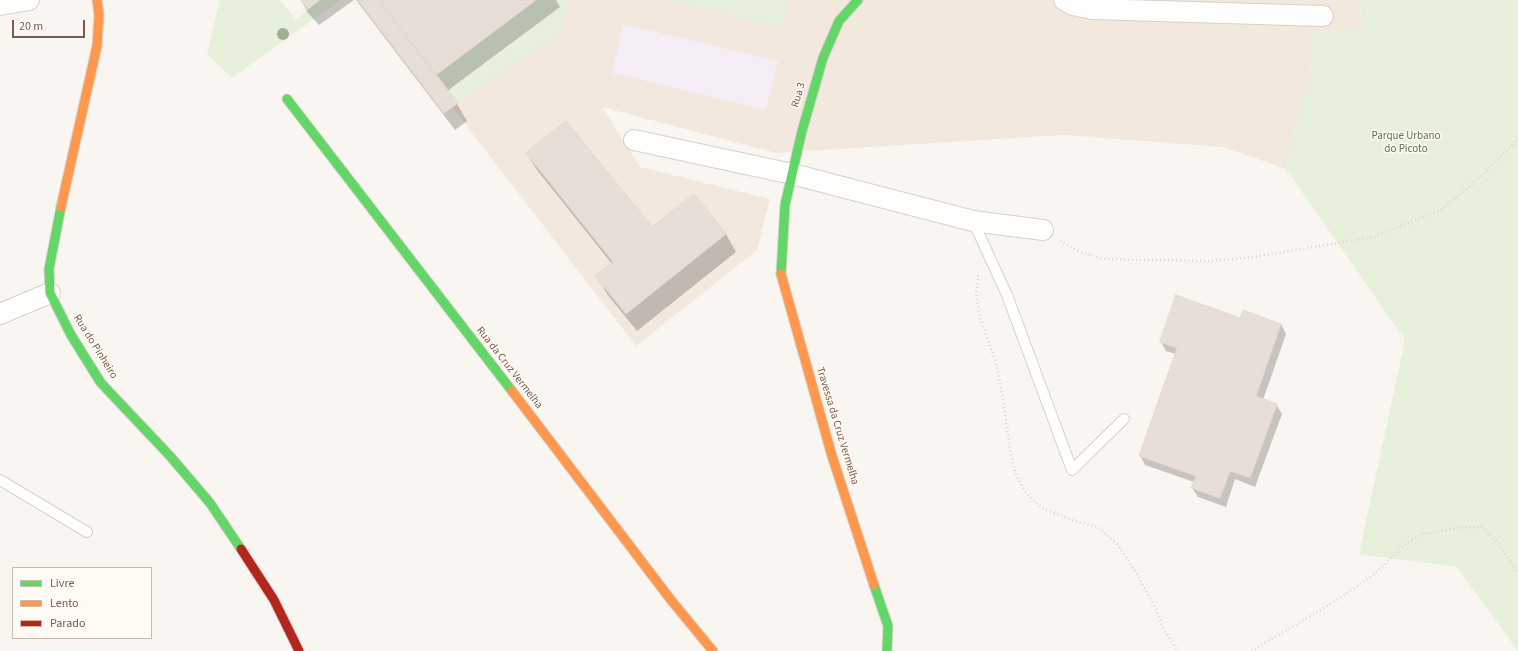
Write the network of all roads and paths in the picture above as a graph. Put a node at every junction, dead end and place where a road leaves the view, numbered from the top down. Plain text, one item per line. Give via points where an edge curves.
1 (30, 0) edge
2 (97, 0) edge
3 (858, 0) edge
4 (1064, 0) edge
5 (0, 5) edge
6 (1323, 16) dead end
7 (287, 99) dead end
8 (1518, 139) edge
9 (634, 140) dead end
10 (792, 174) junction
11 (785, 206) joint
12 (973, 221) junction
13 (1043, 230) joint
14 (50, 293) junction
15 (0, 314) edge
16 (1124, 419) dead end
17 (0, 480) edge
18 (87, 532) dead end
19 (1518, 573) edge
20 (299, 651) edge
21 (713, 651) edge
22 (888, 651) edge
23 (1251, 651) edge

1 - 5 street
2 - 14 street, Rua do Pinheiro via 97,47 49,269
3 - 10 street, Rua 3 via 839,21 823,58
4 - 6 street via 1073,5 1092,9
7 - 21 street, Rua da Cruz Vermelha via 671,600
8 - 13 path via 1484,175 1441,210 1373,237 1247,258 1159,261 1103,259 1078,251
9 - 10 street
10 - 11 street, Rua 3
10 - 12 street
11 - 22 street, Travessa da Cruz Vermelha via 781,277 832,456 888,626
12 - 13 street
12 - 16 lane via 1007,295 1072,470
14 - 15 street
14 - 20 street, Rua do Pinheiro via 71,335 101,383 210,503 274,600
17 - 18 lane
19 - 23 path via 1498,543 1482,527 1464,527 1422,534 1404,545 1376,573 1352,590

